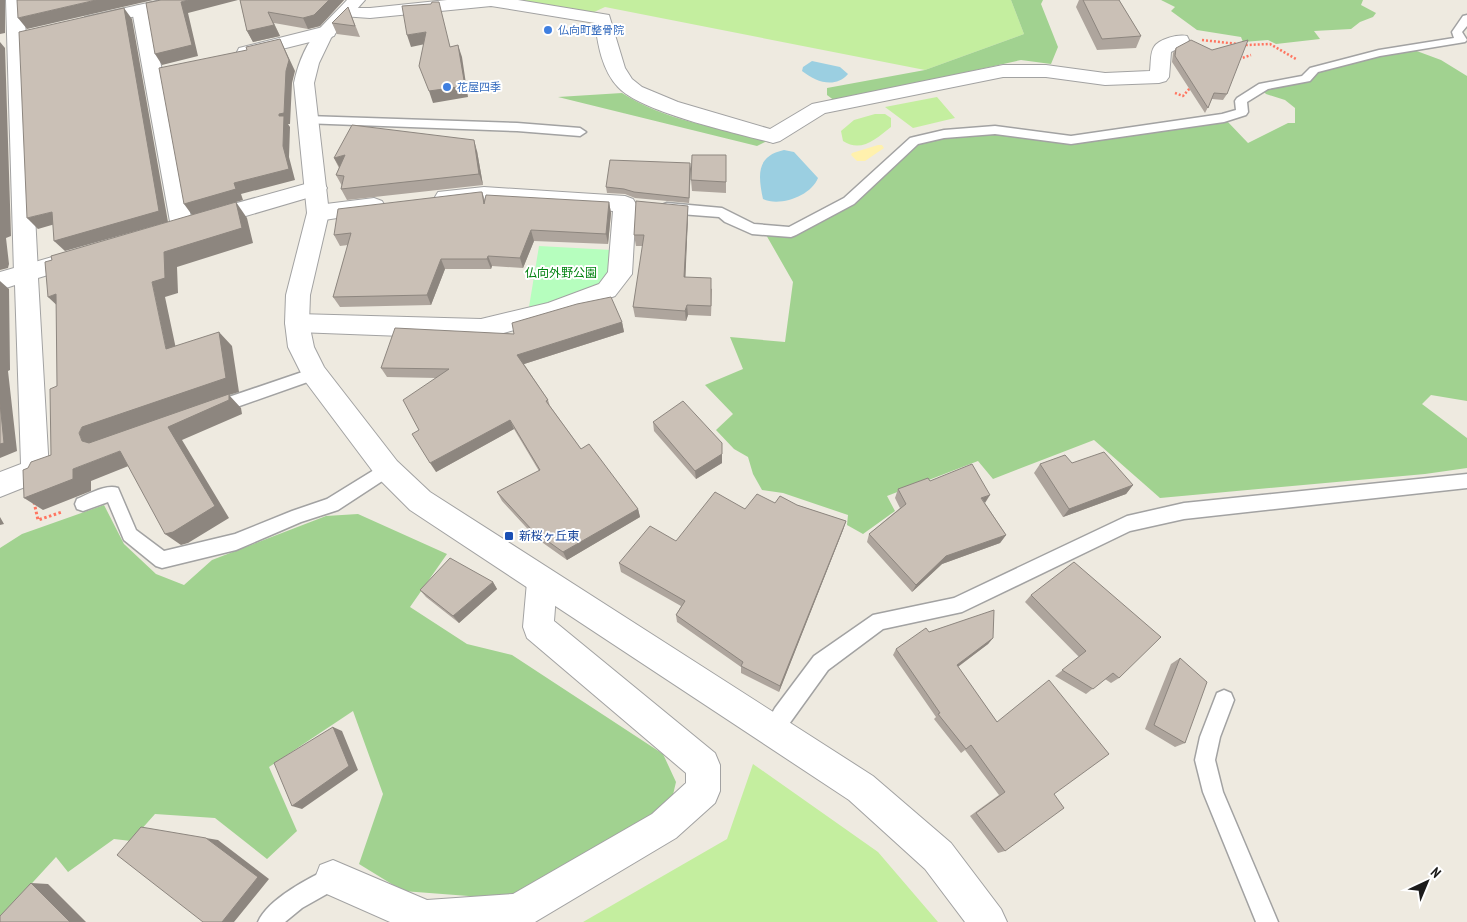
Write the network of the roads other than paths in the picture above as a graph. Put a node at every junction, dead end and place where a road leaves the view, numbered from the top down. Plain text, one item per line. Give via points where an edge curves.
1 (15, 0) edge
2 (185, 0) edge
3 (352, 6) edge
4 (129, 8) edge
5 (1467, 18) edge
6 (71, 26) edge
7 (327, 32) junction
8 (17, 38) edge
9 (1180, 40) road end
10 (230, 56) edge
11 (307, 120) junction
12 (580, 132) dead end
13 (427, 200) edge
14 (317, 201) junction
15 (398, 203) edge
16 (654, 206) edge
17 (99, 252) edge
18 (26, 273) junction
19 (0, 281) edge
20 (297, 322) junction
21 (314, 374) junction
22 (196, 415) edge
23 (387, 469) junction
24 (1467, 481) edge
25 (0, 485) edge
26 (83, 504) road end
27 (542, 582) junction
28 (1224, 700) dead end
29 (772, 731) junction
30 (333, 878) joint
31 (269, 922) edge
32 (988, 922) edge
33 (1268, 922) edge

1 - 8 street
2 - 4 street
3 - 7 street
3 - 9 street via 370,14 492,1 603,18 614,66 626,85 662,104 773,136 819,108 1003,71 1046,71 1105,79 1159,77 1162,49
4 - 6 street
4 - 14 street via 163,73 173,230
5 - 16 lane via 1458,32 1461,40 1379,53 1314,70 1306,79 1281,81 1253,90 1241,101 1242,112 1224,118 1071,140 995,130 914,140 849,201 790,232 752,229 722,213
7 - 10 street
7 - 11 street via 309,62 304,83
8 - 18 street
11 - 12 lane
11 - 14 street
13 - 20 street via 484,194 630,204 620,274 607,290 552,311 481,329
14 - 15 street
14 - 20 street via 298,295
17 - 18 street
18 - 19 street
18 - 25 street via 35,471
20 - 21 street via 301,347
21 - 22 lane
21 - 23 street
23 - 26 lane via 332,505 236,542 162,560 130,535 112,493
23 - 27 street via 420,502
24 - 29 lane via 1184,511 1126,524 956,606 879,621 821,663
27 - 29 street
27 - 30 street via 538,627 702,765 703,791 664,826 517,912 426,919
28 - 33 lane via 1205,760 1213,792
29 - 32 street via 861,788 938,856
30 - 31 lane via 294,900

